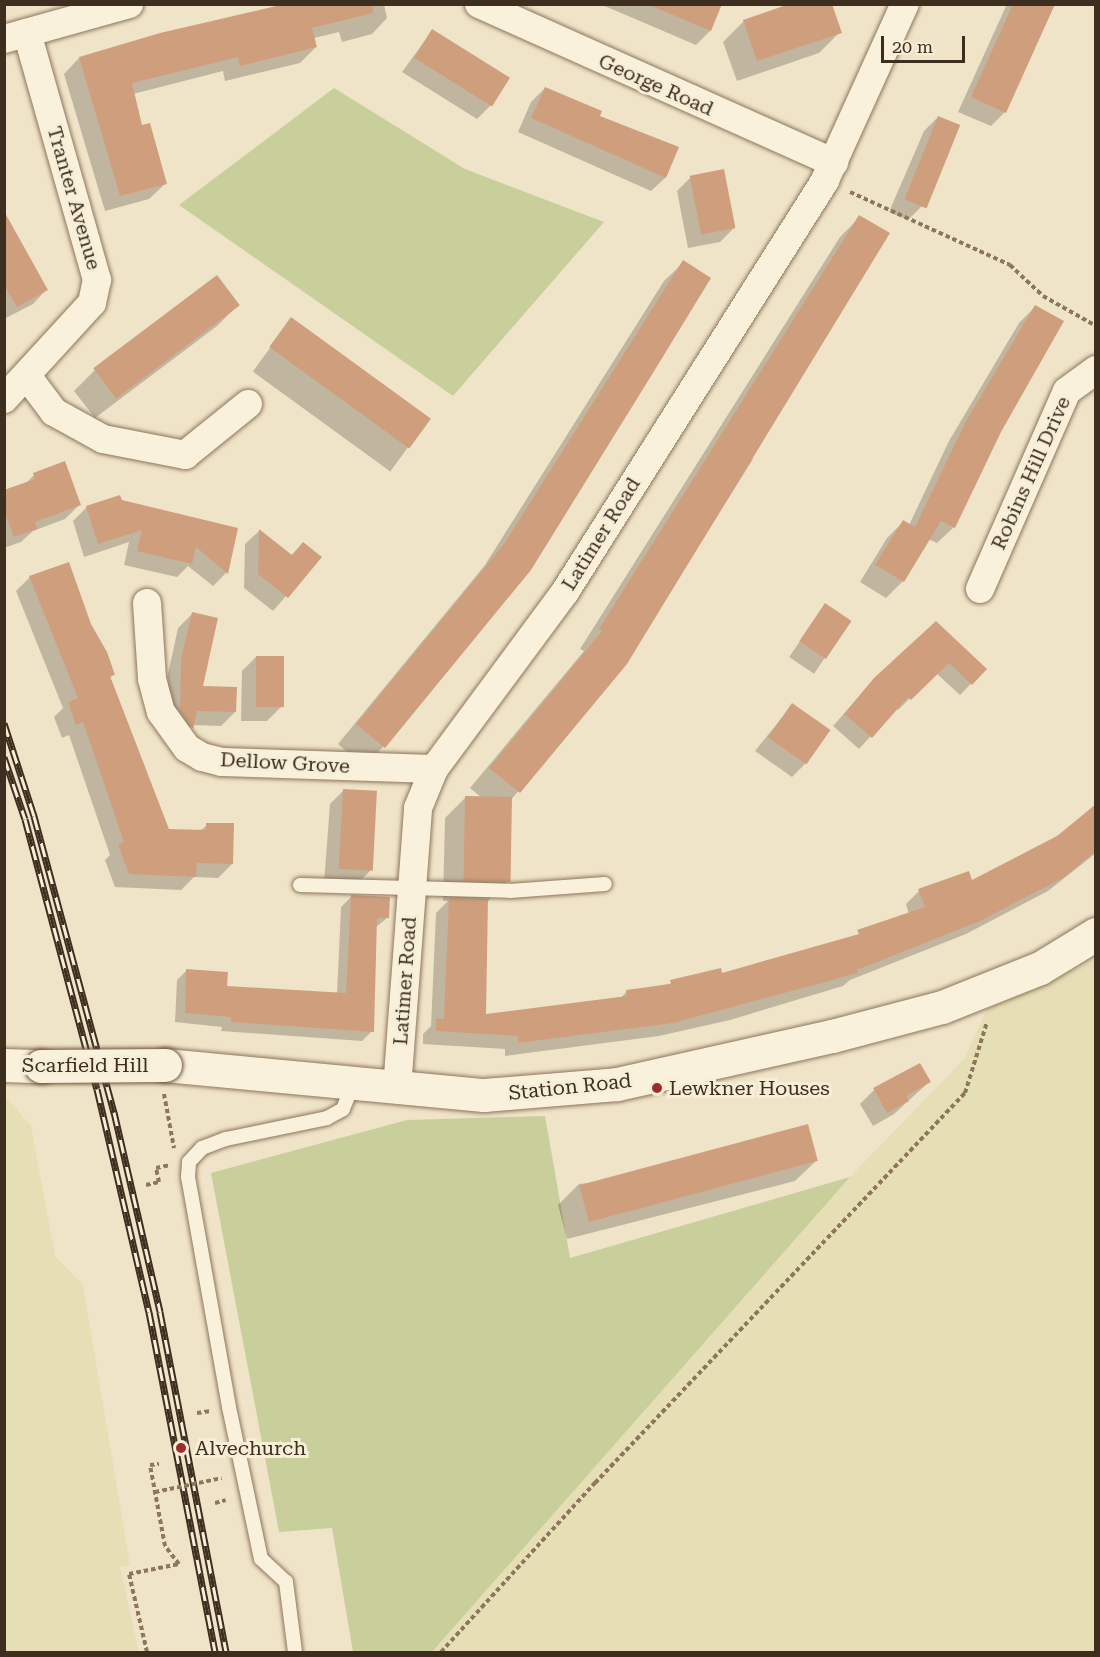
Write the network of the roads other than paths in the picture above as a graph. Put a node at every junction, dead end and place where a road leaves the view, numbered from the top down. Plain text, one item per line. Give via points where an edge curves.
1 (129, 4) edge
2 (479, 4) edge
3 (905, 4) edge
4 (16, 36) edge
5 (829, 172) junction
6 (1095, 370) edge
7 (27, 376) junction
8 (4, 399) edge
9 (248, 404) dead end
10 (980, 588) dead end
11 (147, 603) dead end
12 (434, 769) junction
13 (605, 884) dead end
14 (300, 885) dead end
15 (412, 889) junction
16 (1095, 934) edge
17 (4, 1065) edge
18 (163, 1074) joint
19 (353, 1084) junction
20 (397, 1089) junction
21 (295, 1653) edge

1 - 4 street
2 - 5 street, George Road
3 - 5 street, Latimer Road
4 - 7 street, Tranter Avenue via 97,280 92,303
5 - 12 street, Latimer Road via 565,592
6 - 10 street, Robins Hill Drive via 1067,391
7 - 8 street, Tranter Avenue
7 - 9 street via 54,412 103,439 185,455
11 - 12 street, Dellow Grove via 152,679 161,712 187,748 222,762
12 - 15 street, Latimer Road via 418,808
13 - 15 lane via 510,891
14 - 15 lane
15 - 20 street, Latimer Road
16 - 20 street, Station Road via 1040,968 998,987 874,1025 616,1084 531,1094
17 - 18 street, Scarfield Hill, bridge
18 - 19 street, Station Road
19 - 20 street, Station Road
19 - 21 lane via 343,1109 327,1118 212,1143 189,1162 188,1177 227,1396 261,1559 286,1582

